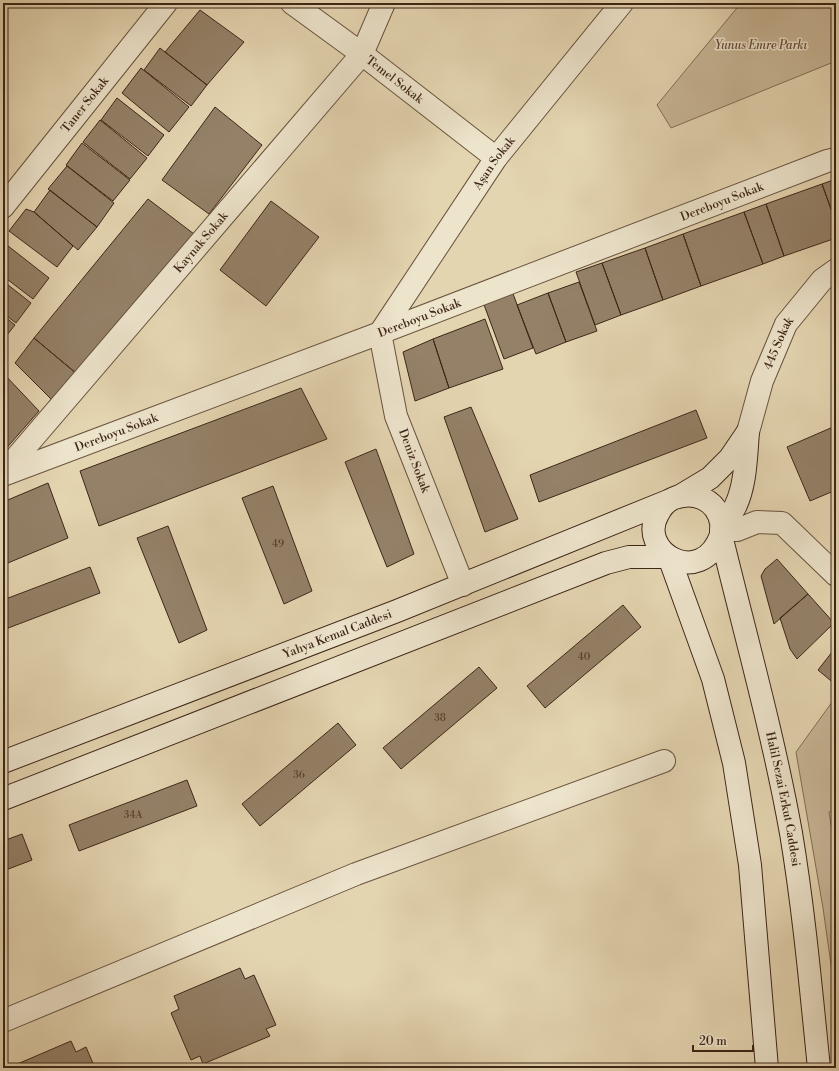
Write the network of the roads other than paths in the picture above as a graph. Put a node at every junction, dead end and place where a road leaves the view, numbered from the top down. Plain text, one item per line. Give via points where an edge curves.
1 (166, 3) edge
2 (292, 3) edge
3 (384, 3) edge
4 (622, 3) edge
5 (362, 54) junction
6 (496, 158) junction
7 (836, 159) edge
8 (3, 207) edge
9 (836, 270) edge
10 (380, 333) junction
11 (748, 432) junction
12 (3, 474) edge
13 (675, 498) junction
14 (721, 530) junction
15 (669, 557) junction
16 (836, 575) edge
17 (463, 585) junction
18 (664, 761) dead end
19 (3, 762) edge
20 (3, 798) edge
21 (3, 1021) edge
22 (767, 1068) edge
23 (818, 1068) edge

1 - 8 street, Taner Sokak
2 - 5 street, Temel Sokak
3 - 5 street, Kaynak Sokak
4 - 6 street, Aşan Sokak
5 - 6 street, Temel Sokak
5 - 12 street, Kaynak Sokak
6 - 10 street, Aşan Sokak
7 - 10 street, Dereboyu Sokak
9 - 11 street, 445 Sokak via 822,280 786,324 762,381
10 - 12 street, Dereboyu Sokak
10 - 17 street, Deniz Sokak via 396,416
11 - 13 street, 445 Sokak via 730,458 710,478
11 - 14 street, 445 Sokak via 745,473 736,506
13 - 14 street, Halil Sezai Erkut Caddesi via 691,495 707,501 718,513
13 - 15 street via 661,508 654,528 656,540
13 - 17 street, Yahya Kemal Caddesi
14 - 15 street via 718,546 701,560 679,562
14 - 16 street via 736,530 757,522 782,523
14 - 23 street, Halil Sezai Erkut Caddesi via 772,742 791,834 807,952
15 - 20 street via 629,557 606,562
15 - 22 street via 713,679 734,762 750,865
17 - 19 street, Yahya Kemal Caddesi
18 - 21 street via 356,874

